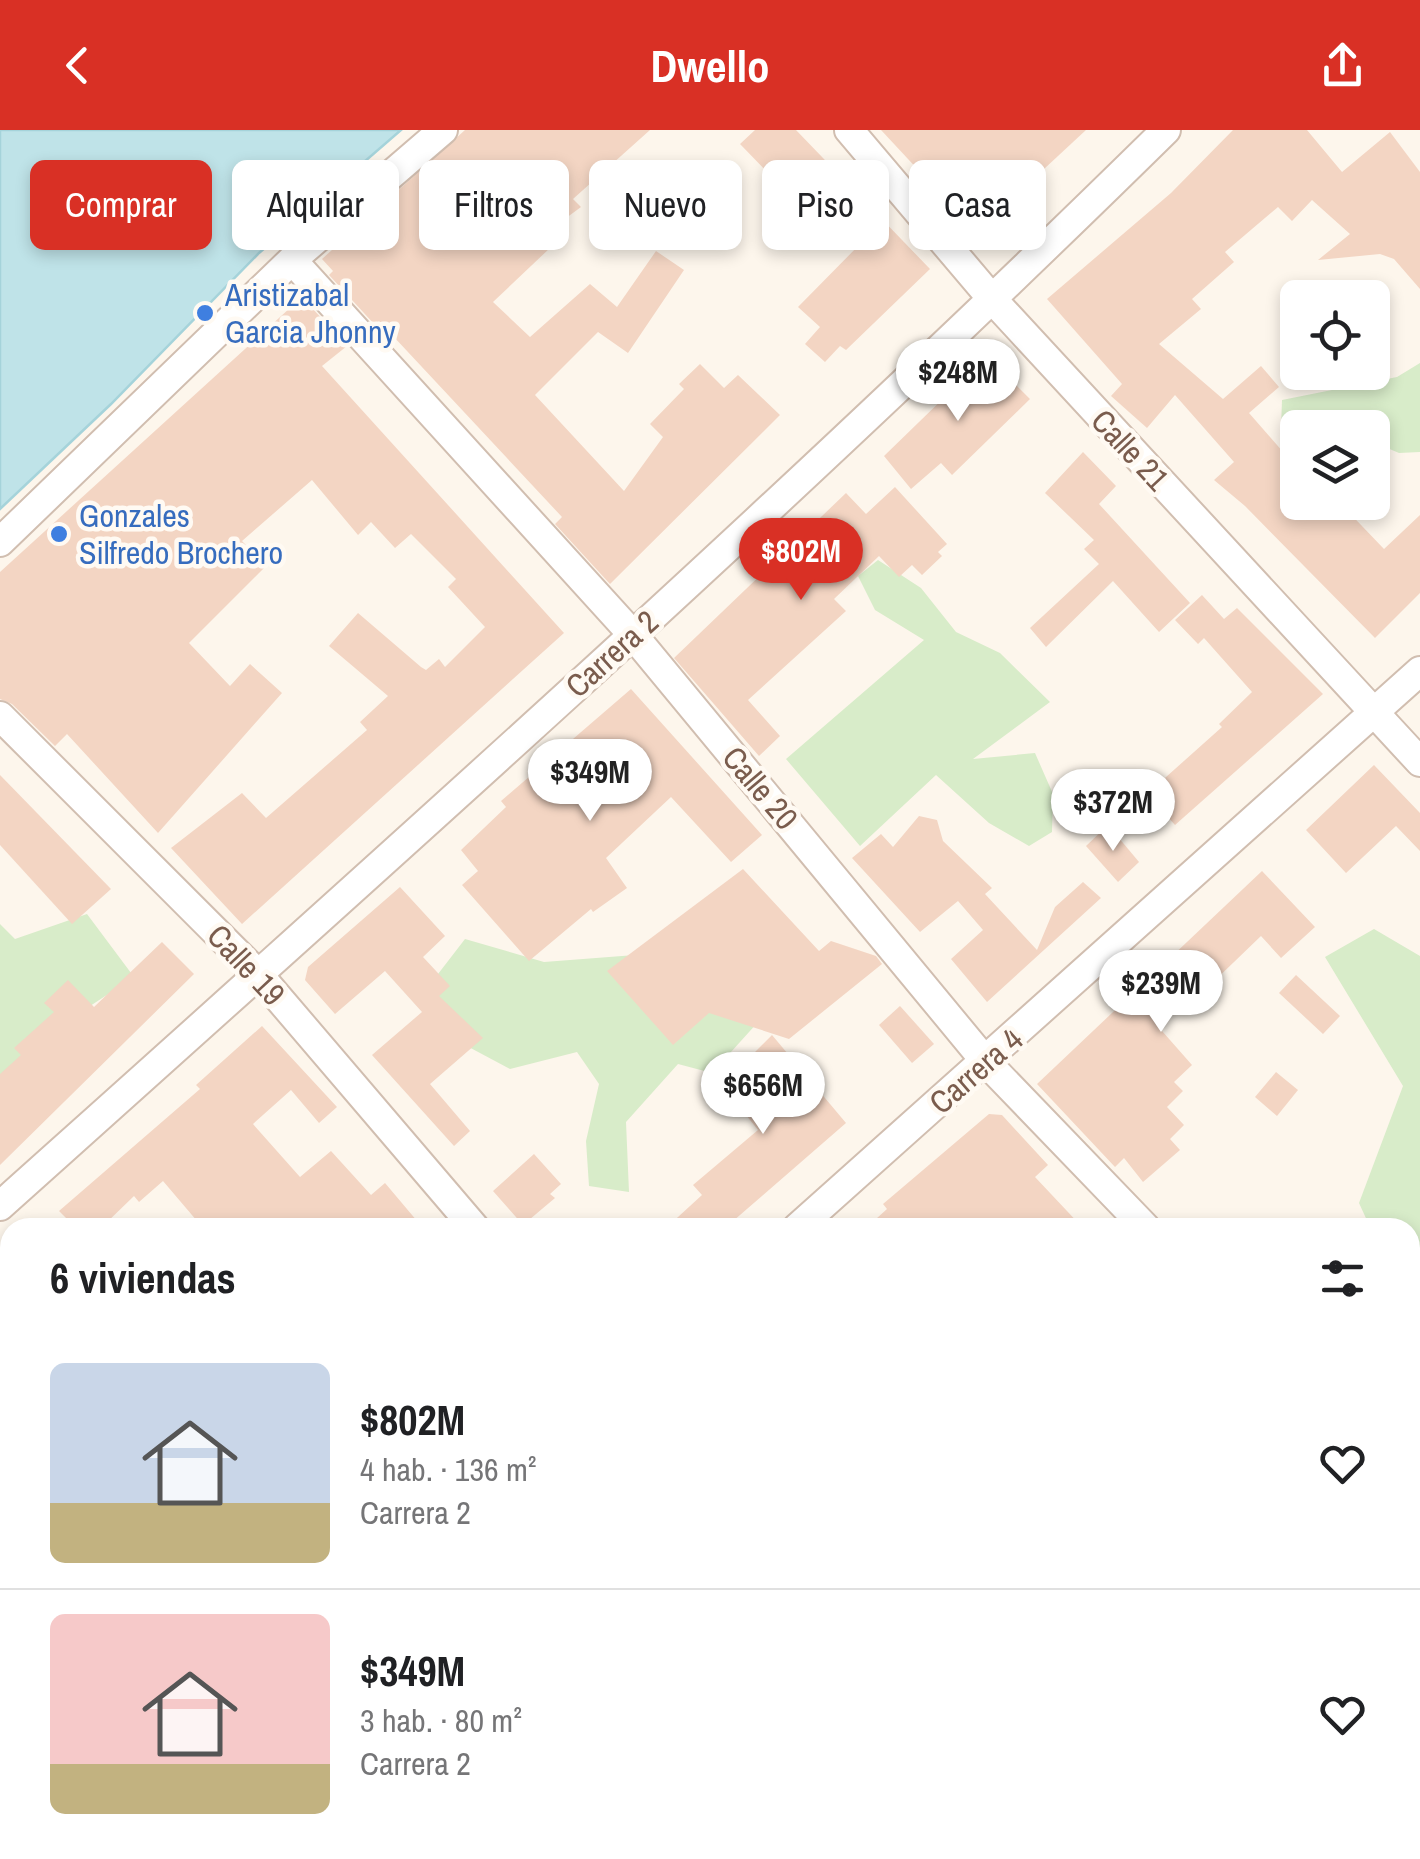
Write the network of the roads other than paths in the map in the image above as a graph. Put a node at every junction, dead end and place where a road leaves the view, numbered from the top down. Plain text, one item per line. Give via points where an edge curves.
1 (442, 130) edge
2 (849, 130) edge
3 (1166, 130) edge
4 (292, 260) junction
5 (993, 300) junction
6 (0, 542) edge
7 (634, 635) junction
8 (1420, 671) edge
9 (0, 716) edge
10 (1374, 716) junction
11 (1420, 762) edge
12 (258, 974) junction
13 (986, 1062) junction
14 (0, 1206) edge
15 (467, 1218) edge
16 (808, 1218) edge
17 (1136, 1218) edge

1 - 4 street
2 - 5 street, Calle 21
3 - 5 street, Carrera 2
4 - 6 street
4 - 7 street, Calle 20
5 - 7 street, Carrera 2
5 - 10 street, Calle 21
7 - 12 street, Carrera 2
7 - 13 street, Calle 20
8 - 10 street, Carrera 4
9 - 12 street, Calle 19
10 - 11 street, Calle 21
10 - 13 street, Carrera 4
12 - 14 street, Carrera 2
12 - 15 street, Calle 19
13 - 16 street, Carrera 4
13 - 17 street, Calle 20

